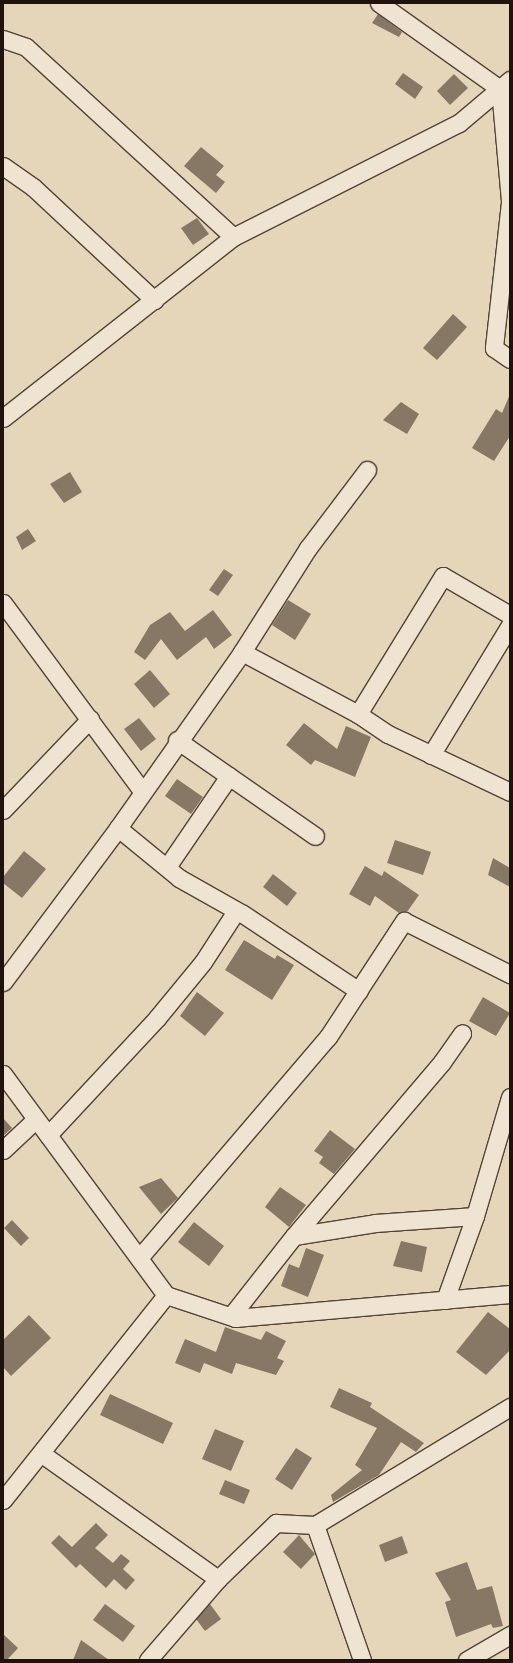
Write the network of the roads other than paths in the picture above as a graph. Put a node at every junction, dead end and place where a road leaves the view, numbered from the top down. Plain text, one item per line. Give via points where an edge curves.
1 (379, 3) edge
2 (3, 39) edge
3 (505, 84) edge
4 (3, 166) edge
5 (510, 202) edge
6 (233, 237) junction
7 (154, 300) junction
8 (510, 359) edge
9 (3, 418) edge
10 (367, 470) dead end
11 (3, 603) edge
12 (510, 615) edge
13 (510, 625) edge
14 (242, 652) junction
15 (358, 714) junction
16 (90, 719) junction
17 (177, 740) junction
18 (431, 755) junction
19 (229, 776) junction
20 (142, 791) junction
21 (510, 792) edge
22 (3, 810) edge
23 (118, 828) junction
24 (315, 836) dead end
25 (167, 867) junction
26 (236, 911) junction
27 (510, 974) edge
28 (3, 982) edge
29 (359, 991) junction
30 (462, 1033) dead end
31 (3, 1074) edge
32 (510, 1097) edge
33 (36, 1119) junction
34 (48, 1135) junction
35 (3, 1150) edge
36 (475, 1216) junction
37 (294, 1236) junction
38 (139, 1258) junction
39 (510, 1294) edge
40 (166, 1295) junction
41 (445, 1300) junction
42 (231, 1316) junction
43 (510, 1407) edge
44 (42, 1454) junction
45 (4, 1497) edge
46 (315, 1525) junction
47 (218, 1579) junction
48 (510, 1635) edge
49 (148, 1660) edge
50 (362, 1660) edge
51 (467, 1660) edge

1 - 3 street
2 - 6 street via 26,47
3 - 5 street
3 - 6 street via 459,123
4 - 7 street via 33,187
5 - 8 street via 494,348
6 - 7 street
7 - 9 street
10 - 14 street via 308,548
11 - 16 street
12 - 15 street via 443,576
13 - 18 street
14 - 15 street
14 - 17 street
15 - 18 street via 388,734
16 - 20 street
16 - 22 street
17 - 19 street
17 - 20 street
18 - 21 street
19 - 24 street
19 - 25 street
20 - 23 street
23 - 25 street
23 - 28 street
25 - 26 street
26 - 29 street
26 - 34 street via 203,962 157,1018
27 - 29 street via 478,961 404,921
29 - 38 street via 328,1037
30 - 37 street via 442,1062
31 - 33 street
32 - 36 street
33 - 34 street
33 - 35 street
34 - 38 street
36 - 37 street via 375,1223
36 - 41 street
37 - 42 street
38 - 40 street
39 - 41 street
40 - 42 street
40 - 44 street
41 - 42 street
43 - 46 street
44 - 45 street
44 - 47 street
46 - 47 street via 276,1523
46 - 50 street
47 - 49 street
48 - 51 street

